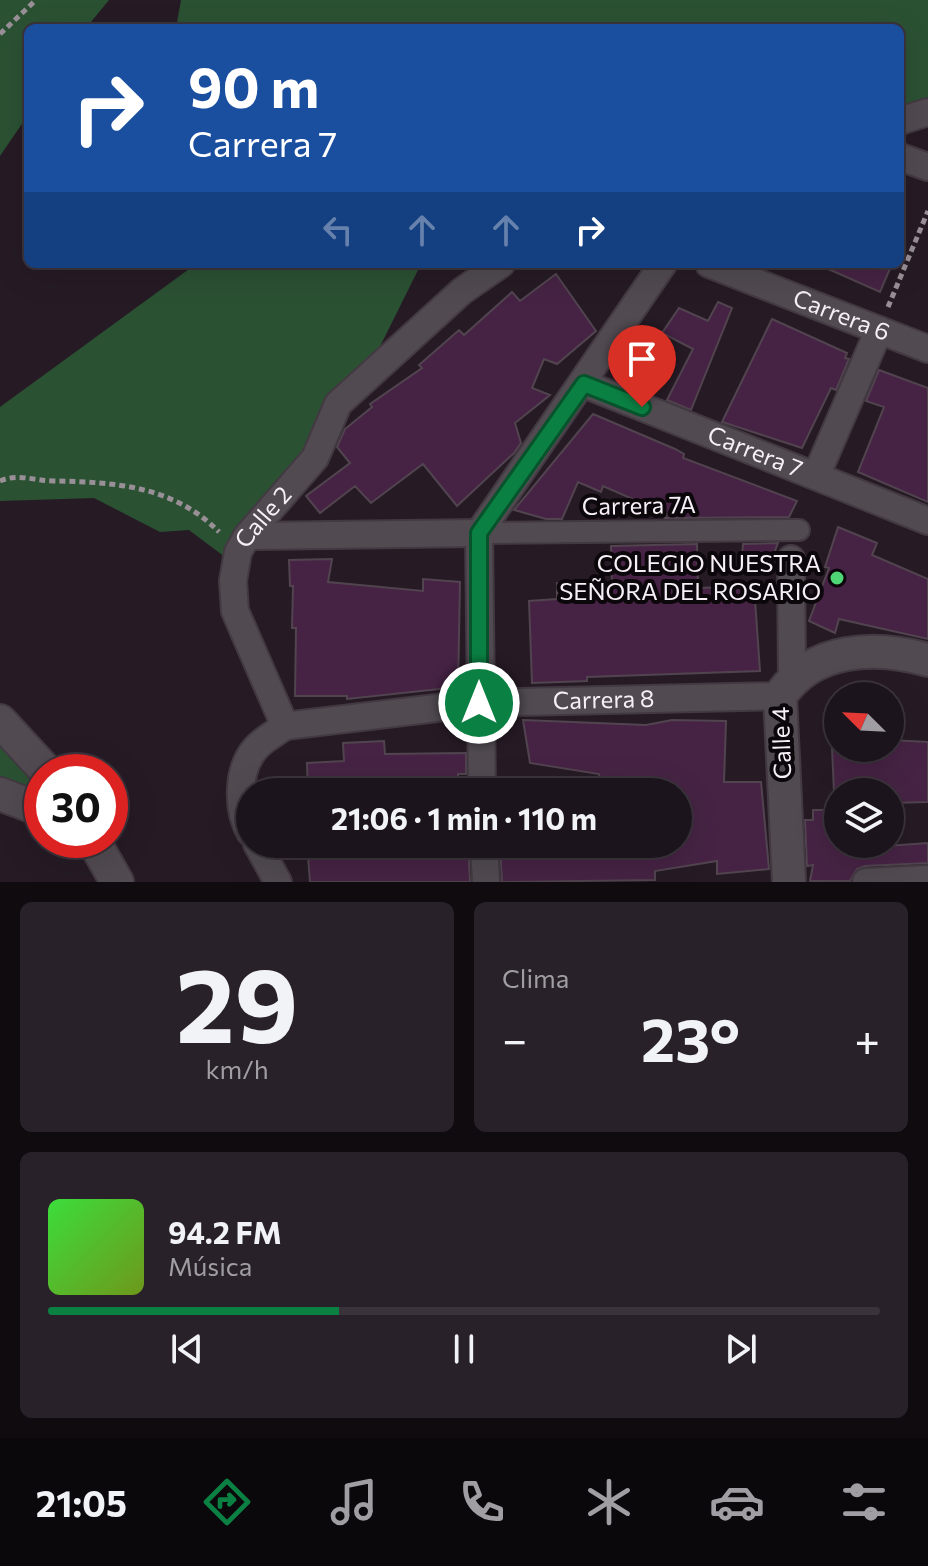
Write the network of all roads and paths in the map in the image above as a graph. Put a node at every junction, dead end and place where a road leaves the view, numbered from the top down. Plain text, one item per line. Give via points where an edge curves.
1 (36, 0) edge
2 (0, 34) edge
3 (928, 112) edge
4 (904, 120) edge
5 (904, 158) edge
6 (928, 167) edge
7 (928, 211) edge
8 (495, 268) edge
9 (660, 268) edge
10 (719, 268) edge
11 (879, 330) junction
12 (928, 349) edge
13 (584, 384) junction
14 (816, 476) junction
15 (0, 481) edge
16 (928, 521) edge
17 (799, 530) dead end
18 (479, 533) junction
19 (242, 544) junction
20 (791, 559) dead end
21 (928, 660) edge
22 (786, 687) junction
23 (479, 703) junction
24 (0, 721) edge
25 (285, 726) junction
26 (30, 754) edge
27 (243, 778) edge
28 (482, 778) edge
29 (0, 794) edge
30 (24, 803) edge
31 (265, 858) edge
32 (485, 858) edge
33 (928, 879) edge
34 (278, 882) edge
35 (486, 882) edge
36 (789, 882) edge
37 (866, 882) edge

1 - 2 path
3 - 4 street
5 - 6 street
7 - 11 path
8 - 19 street, Calle 2 via 462,291 338,404 315,458
9 - 13 street
10 - 11 street, Carrera 6
11 - 12 street, Carrera 6
11 - 14 street
13 - 14 street, Carrera 7
13 - 18 street
14 - 16 street, Carrera 7
15 - 19 path via 14,475 100,480 167,496 200,512
17 - 18 street, Carrera 7A
18 - 19 street
18 - 23 street
19 - 25 street, Calle 2 via 233,581 235,611
20 - 22 street, Calle 4
21 - 22 street, Carrera 8 via 900,652 846,654 821,660
22 - 23 street, Carrera 8
22 - 36 street, Calle 4
23 - 25 street, Carrera 8
23 - 28 street
24 - 26 street
25 - 27 street via 254,749
29 - 30 street
31 - 34 street
32 - 35 street
33 - 37 street

